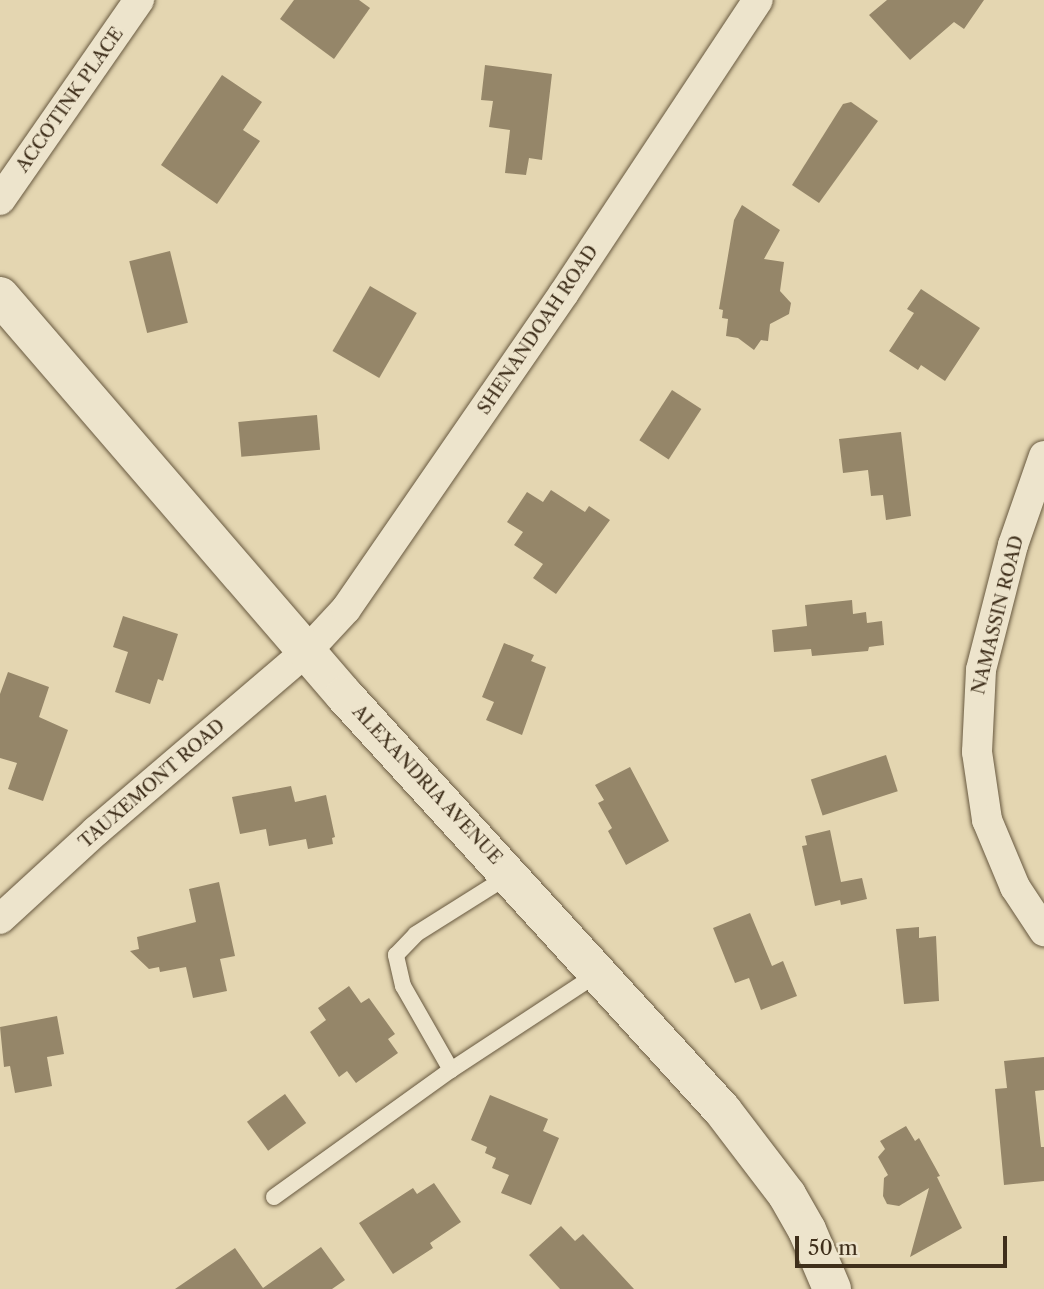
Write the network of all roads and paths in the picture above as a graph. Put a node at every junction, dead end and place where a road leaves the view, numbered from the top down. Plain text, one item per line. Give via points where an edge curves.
1 (139, 0) edge
2 (758, 0) edge
3 (0, 200) edge
4 (0, 296) edge
5 (1044, 456) edge
6 (307, 651) junction
7 (510, 874) junction
8 (0, 919) edge
9 (1044, 931) edge
10 (600, 972) junction
11 (451, 1070) junction
12 (274, 1197) dead end
13 (832, 1289) edge

1 - 3 street, ACCOTINK PLACE
2 - 6 street, SHENANDOAH ROAD via 380,563
4 - 6 street, ALEXANDRIA AVENUE
5 - 9 street, NAMASSIN ROAD via 1013,545 981,670 976,740 987,821 1015,887
6 - 7 street, ALEXANDRIA AVENUE
6 - 8 street, TAUXEMONT ROAD
7 - 10 street, ALEXANDRIA AVENUE
7 - 11 lane via 416,934 396,955 403,986
10 - 11 lane
10 - 13 street, ALEXANDRIA AVENUE via 765,1162 807,1230
11 - 12 lane

